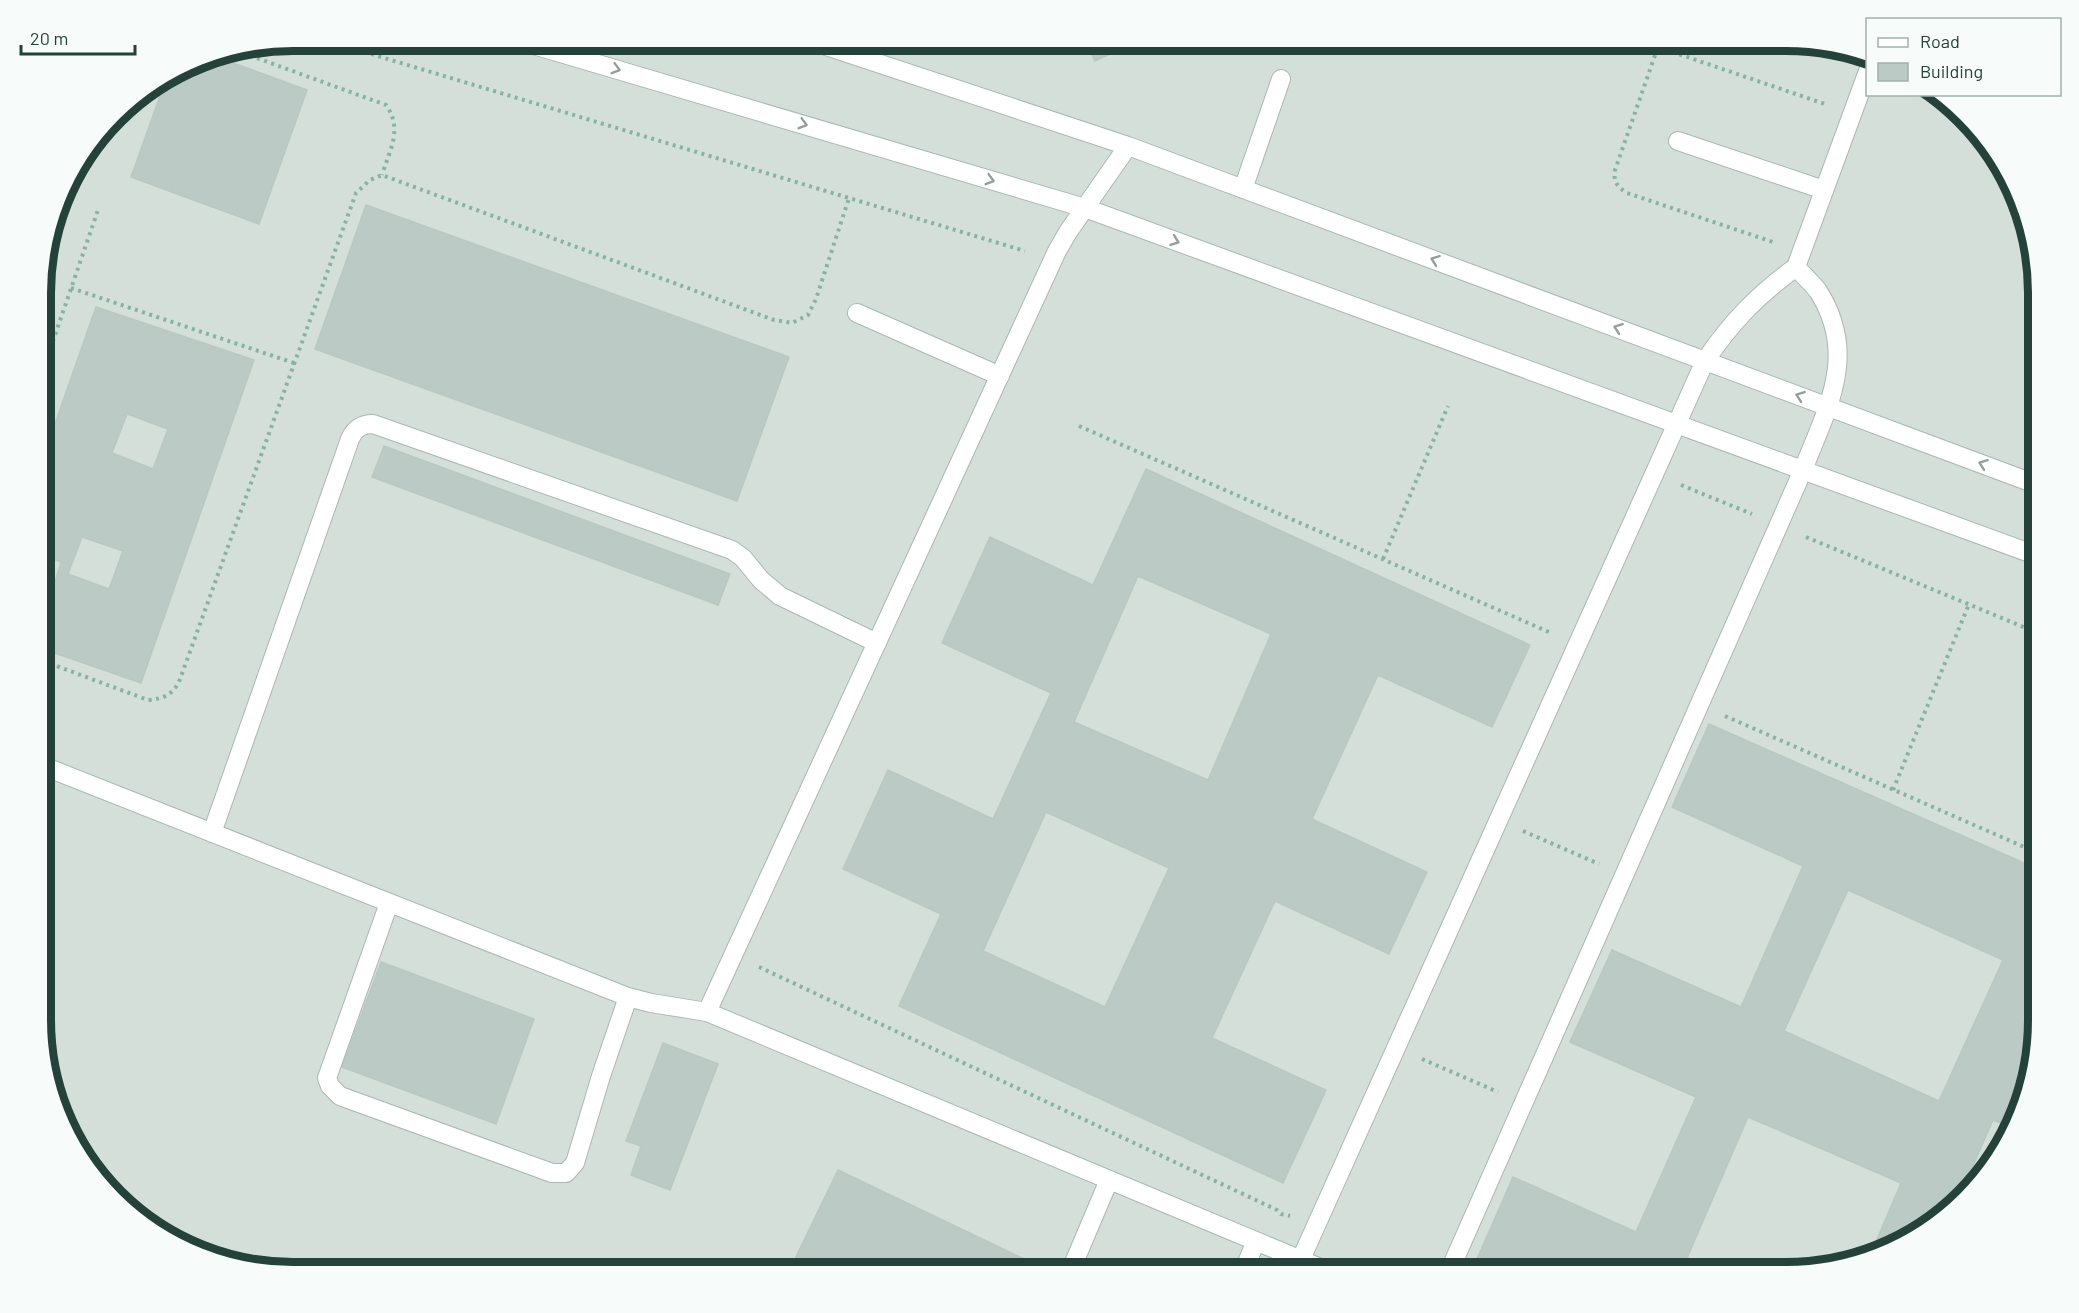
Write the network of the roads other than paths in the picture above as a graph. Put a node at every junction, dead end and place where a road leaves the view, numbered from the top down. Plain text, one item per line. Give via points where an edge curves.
1 (557, 51) edge
2 (844, 51) edge
3 (1866, 77) edge
4 (1281, 79) dead end
5 (1678, 141) dead end
6 (1128, 146) junction
7 (1244, 189) junction
8 (1824, 190) junction
9 (1085, 208) junction
10 (1796, 267) junction
11 (857, 313) dead end
12 (1705, 361) junction
13 (1000, 376) junction
14 (1828, 406) junction
15 (1677, 424) junction
16 (1803, 470) junction
17 (2028, 481) edge
18 (2028, 552) edge
19 (877, 644) junction
20 (51, 769) edge
21 (212, 832) junction
22 (389, 903) junction
23 (628, 997) junction
24 (707, 1012) junction
25 (1109, 1180) junction
26 (1256, 1241) junction
27 (1300, 1259) junction
28 (1074, 1262) edge
29 (1247, 1262) edge
30 (1307, 1262) edge
31 (1453, 1262) edge

1 -> 9 lane
2 - 6 lane
3 - 8 lane
4 - 7 lane
5 - 8 lane
6 - 7 lane
6 - 9 lane
12 -> 7 lane
8 - 10 lane
9 - 13 lane via 1053,260
9 -> 15 lane
10 - 12 lane via 1745,309
10 - 14 lane via 1817,290 1832,317 1838,347 1837,377
11 - 13 lane
14 -> 12 lane
12 - 15 lane
13 - 19 lane
14 - 16 lane
17 -> 14 lane
15 - 16 lane
15 - 27 lane
16 - 18 lane
16 - 31 lane
19 - 21 lane via 780,596 732,550 367,424 350,439
19 - 24 lane
20 - 21 lane
21 - 22 lane
22 - 23 lane
22 - 23 lane via 327,1078 340,1096 552,1173 566,1173 575,1163
23 - 24 lane
24 - 25 lane
25 - 26 lane
25 - 28 lane
26 - 27 lane
26 - 29 lane
27 - 30 lane

